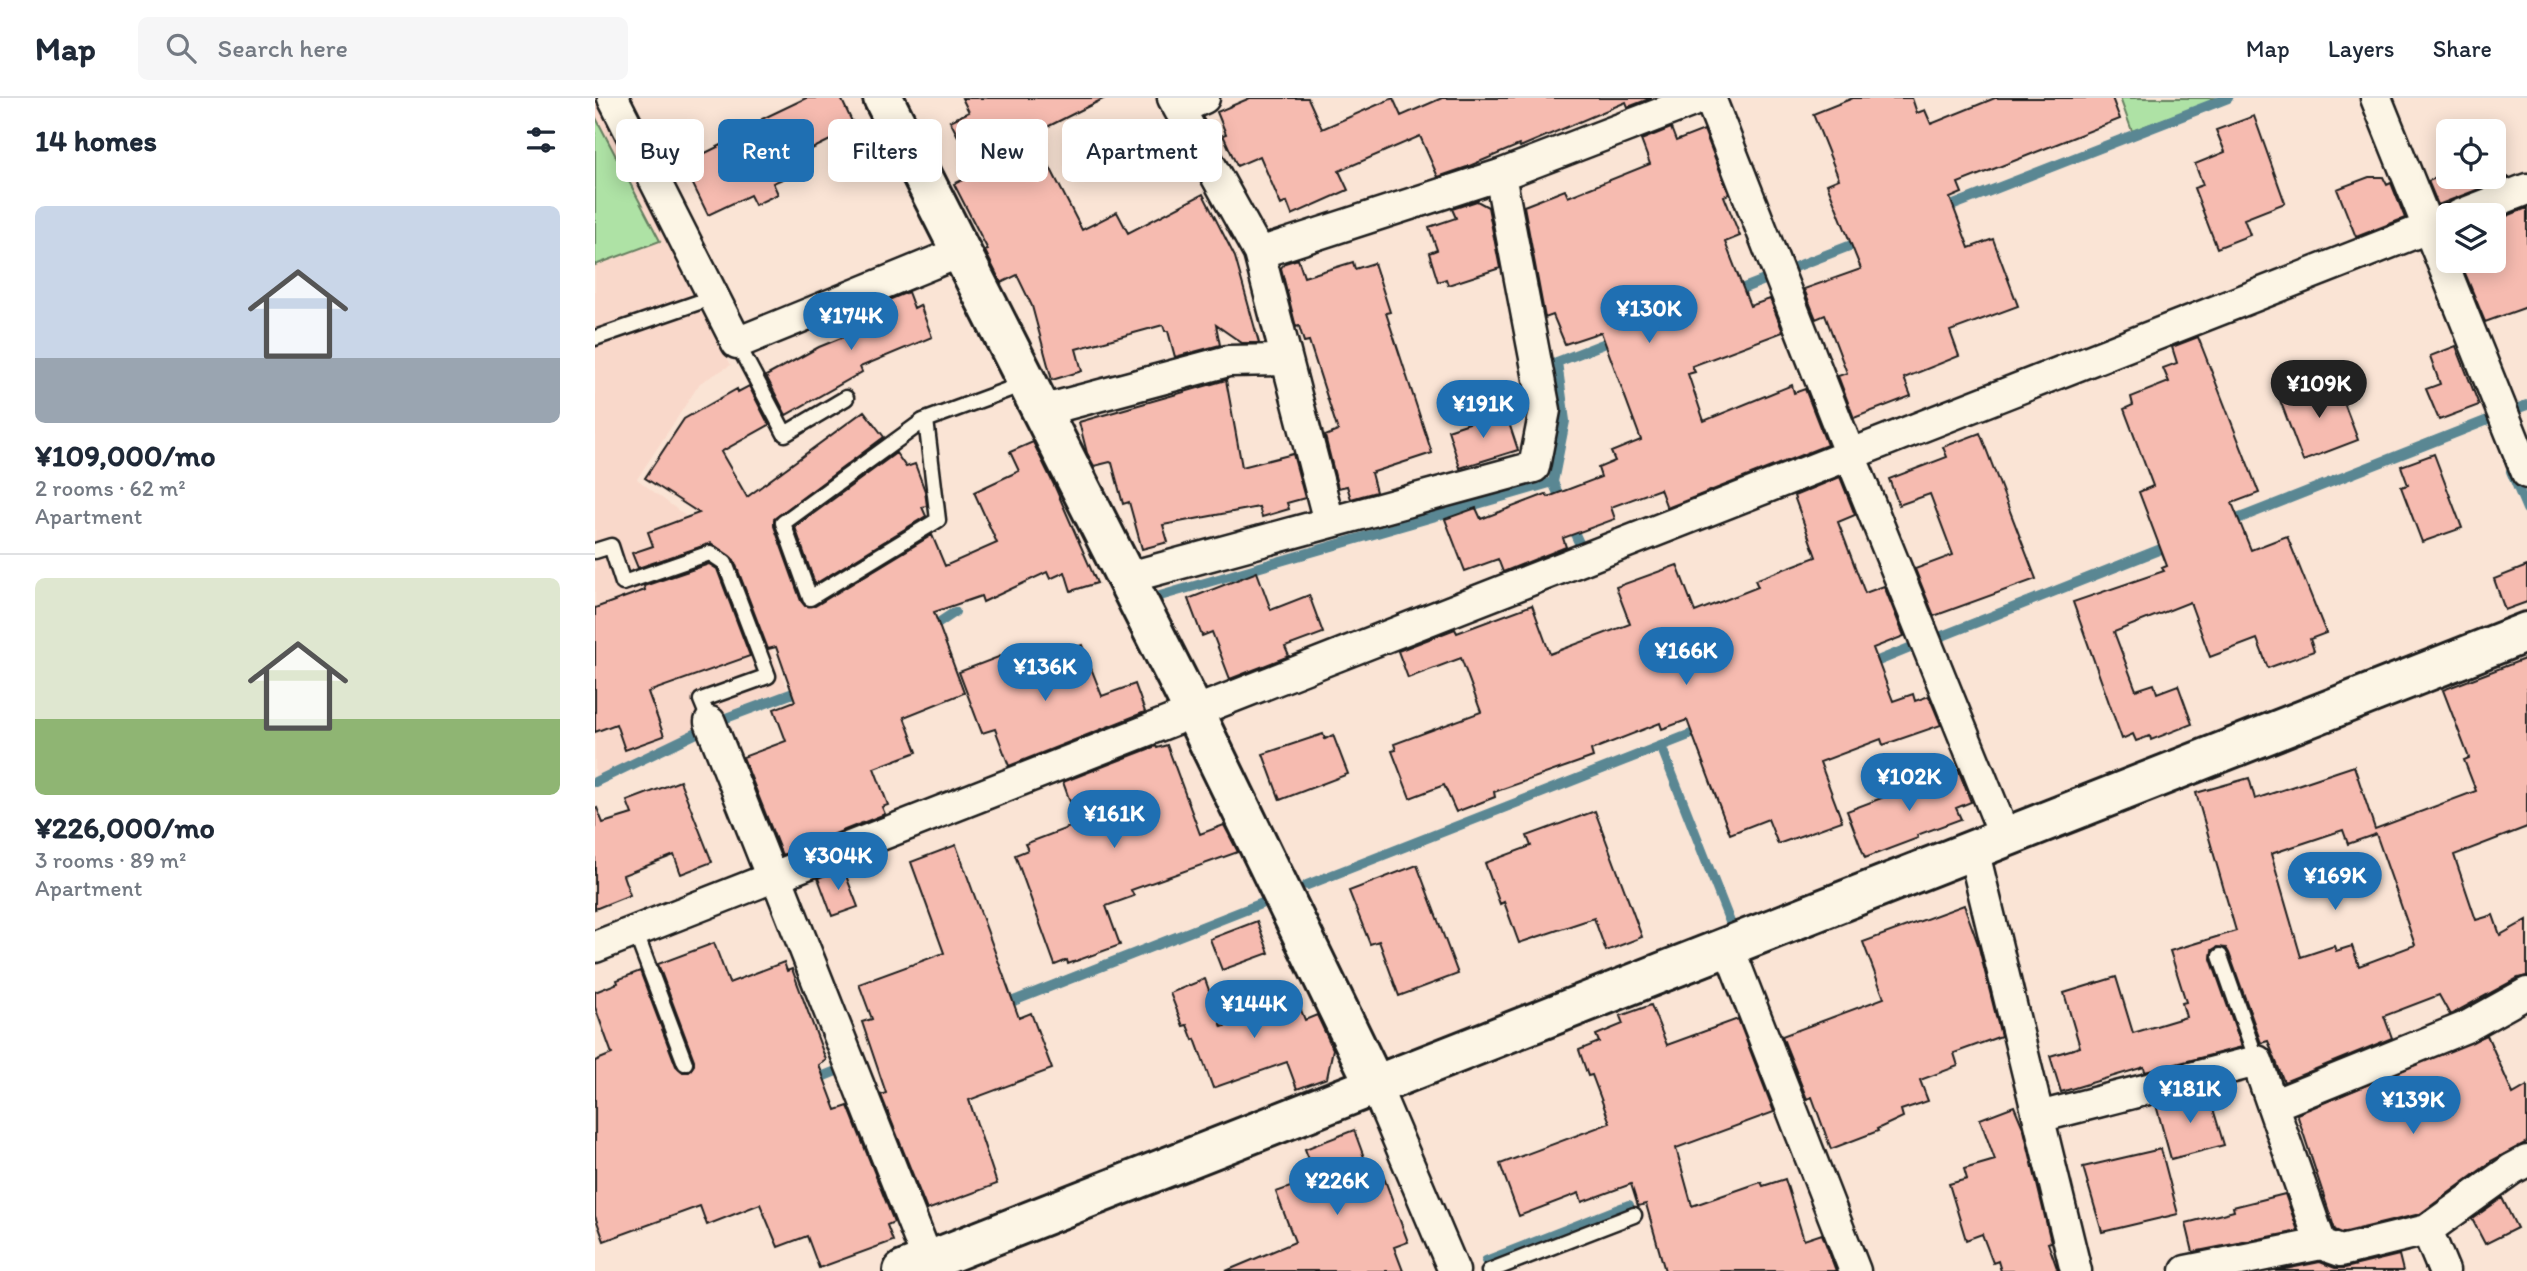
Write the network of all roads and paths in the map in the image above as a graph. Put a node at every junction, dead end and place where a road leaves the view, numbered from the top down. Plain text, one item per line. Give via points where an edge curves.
1 (613, 98) edge
2 (883, 98) edge
3 (1701, 98) edge
4 (1710, 98) edge
5 (2376, 98) edge
6 (1185, 102) edge
7 (1500, 175) junction
8 (2527, 189) edge
9 (2491, 203) edge
10 (2436, 220) edge
11 (2436, 225) edge
12 (960, 252) junction
13 (1259, 253) junction
14 (2456, 273) edge
15 (714, 298) junction
16 (595, 338) edge
17 (737, 342) junction
18 (1286, 360) junction
19 (1034, 397) junction
20 (846, 398) dead end
21 (926, 420) junction
22 (1850, 455) junction
23 (2527, 473) edge
24 (1329, 522) junction
25 (595, 551) edge
26 (1126, 578) junction
27 (2527, 632) edge
28 (1194, 712) junction
29 (710, 722) joint
30 (1989, 843) junction
31 (774, 877) junction
32 (635, 931) junction
33 (1728, 946) junction
34 (595, 947) edge
35 (2220, 956) dead end
36 (2527, 993) edge
37 (2257, 1061) junction
38 (685, 1063) dead end
39 (1375, 1085) junction
40 (2273, 1105) junction
41 (2039, 1116) junction
42 (2527, 1161) edge
43 (1634, 1215) dead end
44 (2427, 1230) junction
45 (2321, 1244) junction
46 (921, 1268) edge
47 (1454, 1271) edge
48 (1489, 1271) edge
49 (1855, 1271) edge
50 (2076, 1271) edge
51 (2186, 1271) edge
52 (2444, 1271) edge

1 - 15 street
2 - 12 street
3 - 7 street
4 - 22 street
5 - 10 street
6 - 13 street
7 - 13 street
7 - 24 street via 1545,410 1534,467
8 - 9 street
11 - 22 street
12 - 17 street
12 - 19 street
13 - 18 street
14 - 23 street
15 - 16 lane
15 - 17 street
17 - 20 lane via 785,434
18 - 19 street via 1228,361
18 - 24 street
19 - 21 lane
19 - 26 street
21 - 21 lane via 783,523 810,598 938,520
22 - 28 street
22 - 30 street
24 - 26 street
25 - 29 lane via 611,546 623,583 710,553 725,563 768,676 701,700
26 - 28 street
27 - 30 street
28 - 31 street
28 - 39 street
29 - 31 street
30 - 33 street
30 - 41 street
31 - 32 street
31 - 46 street
32 - 34 street
32 - 38 lane
33 - 39 street
33 - 49 street
35 - 37 lane
36 - 40 street via 2466,1027
37 - 40 street
37 - 41 street
39 - 46 street
39 - 47 street
40 - 45 street
41 - 50 street
42 - 44 street
43 - 48 lane
44 - 45 street via 2341,1251
44 - 52 street
45 - 51 street

